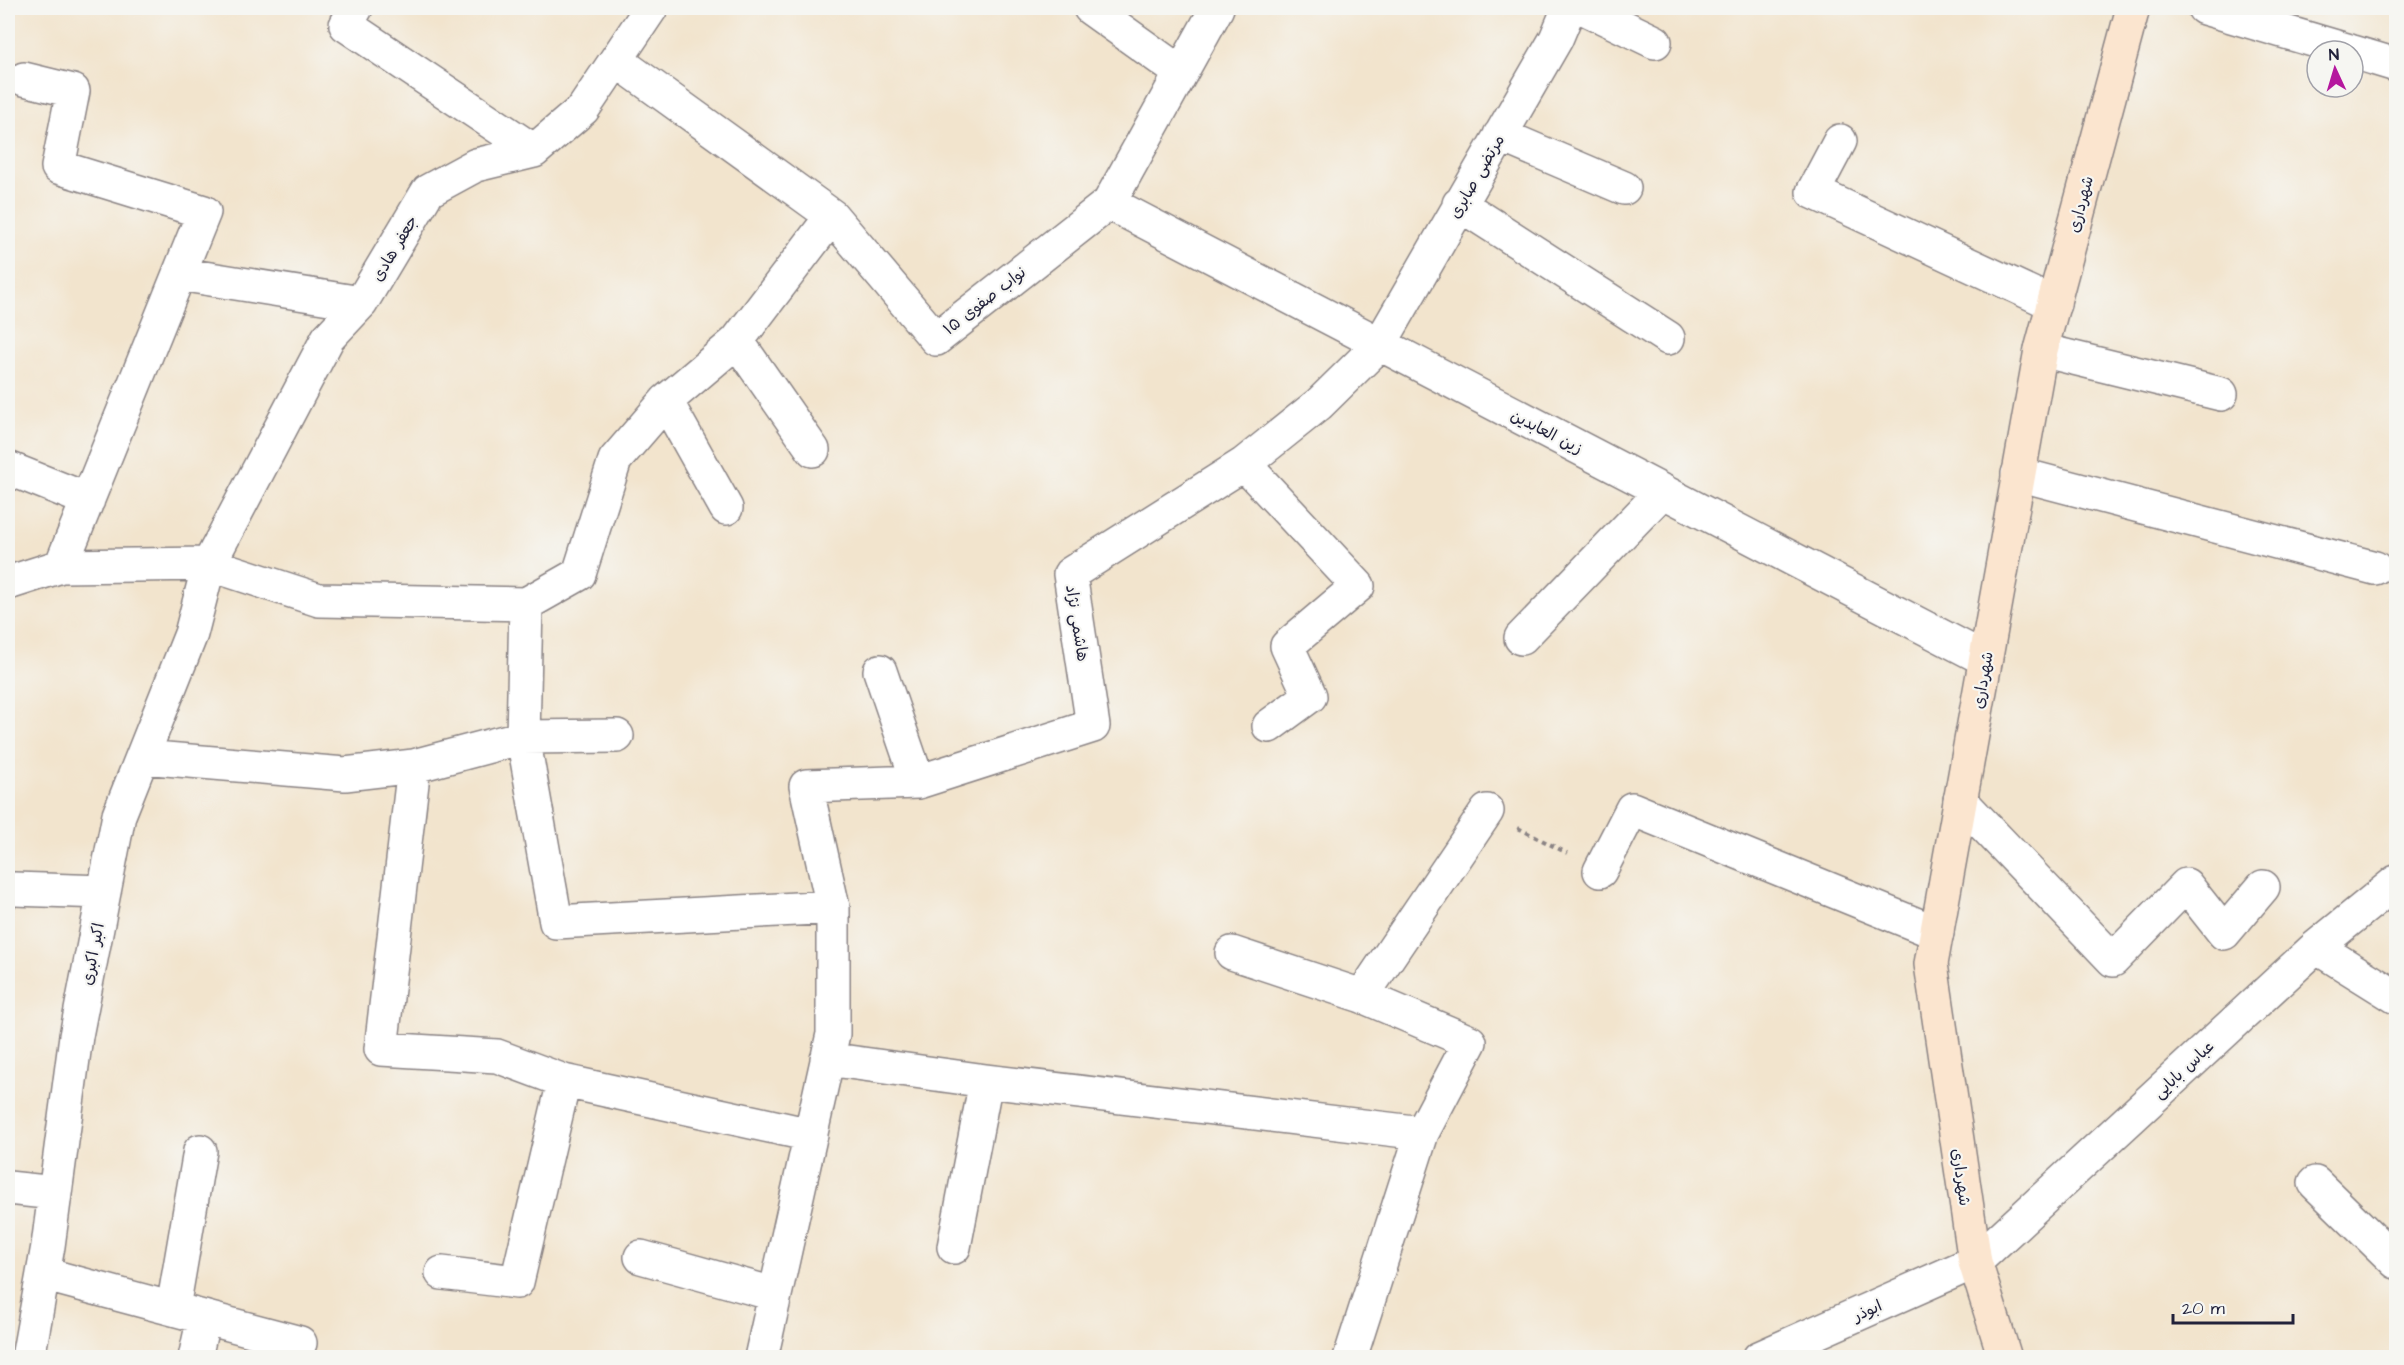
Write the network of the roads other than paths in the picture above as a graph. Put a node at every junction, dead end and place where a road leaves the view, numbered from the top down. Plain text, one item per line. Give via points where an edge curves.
1 (356, 8) edge
2 (651, 8) edge
3 (1090, 8) edge
4 (1217, 8) edge
5 (1569, 8) edge
6 (1584, 8) edge
7 (2133, 8) edge
8 (2204, 8) edge
9 (2310, 39) edge
10 (1655, 42) dead end
11 (2365, 55) edge
12 (616, 60) junction
13 (2397, 65) edge
14 (1180, 73) junction
15 (24, 79) dead end
16 (1500, 135) junction
17 (1840, 141) dead end
18 (534, 151) junction
19 (1624, 188) dead end
20 (1109, 202) junction
21 (1460, 204) junction
22 (832, 216) junction
23 (179, 274) junction
24 (361, 303) junction
25 (2054, 304) junction
26 (1668, 338) dead end
27 (737, 341) junction
28 (1380, 344) junction
29 (2041, 350) junction
30 (2221, 394) dead end
31 (666, 402) junction
32 (813, 450) dead end
33 (1244, 464) junction
34 (8, 468) edge
35 (2018, 474) junction
36 (1663, 491) junction
37 (88, 500) junction
38 (726, 507) dead end
39 (209, 564) junction
40 (61, 566) junction
41 (2376, 568) dead end
42 (8, 583) edge
43 (526, 604) junction
44 (1521, 638) dead end
45 (1985, 659) junction
46 (880, 671) dead end
47 (1269, 726) dead end
48 (617, 736) dead end
49 (523, 737) junction
50 (142, 757) junction
51 (414, 766) junction
52 (918, 782) junction
53 (1960, 800) junction
54 (1487, 812) road end
55 (1600, 871) road end
56 (2397, 882) edge
57 (2263, 887) dead end
58 (14, 889) dead end
59 (104, 892) junction
60 (833, 907) junction
61 (1937, 933) junction
62 (2316, 947) junction
63 (1232, 953) dead end
64 (1362, 996) junction
65 (2397, 997) edge
66 (827, 1059) junction
67 (564, 1081) junction
68 (986, 1081) junction
69 (1422, 1133) junction
70 (811, 1135) junction
71 (200, 1151) dead end
72 (2315, 1183) dead end
73 (8, 1188) edge
74 (55, 1193) junction
75 (954, 1247) dead end
76 (641, 1257) dead end
77 (1975, 1262) junction
78 (2397, 1262) edge
79 (442, 1273) dead end
80 (43, 1274) junction
81 (774, 1294) junction
82 (173, 1308) junction
83 (204, 1317) junction
84 (300, 1343) dead end
85 (28, 1358) edge
86 (195, 1358) edge
87 (761, 1358) edge
88 (1350, 1358) edge
89 (1759, 1358) edge
90 (2005, 1358) edge

1 - 18 street via 346,25
2 - 12 street, جعفر هادی
3 - 14 street
4 - 14 street, نواب صفوی ۱۵
5 - 16 street, مرتضی صابری via 1556,39
6 - 10 street
7 - 25 main road, شهرداری
8 - 9 street
11 - 13 street
12 - 18 street, جعفر هادی via 583,109
12 - 22 street, نواب صفوی ۱۵
14 - 20 street, نواب صفوی ۱۵
15 - 23 street via 73,91 58,167 204,212
16 - 19 street
16 - 21 street, مرتضی صابری
17 - 25 street via 1813,192
18 - 24 street, جعفر هادی via 476,165 428,191
20 - 22 street, نواب صفوی ۱۵ via 936,339
20 - 28 street, زین العابدین
21 - 26 street
21 - 28 street, مرتضی صابری
22 - 27 street
23 - 24 street
23 - 37 street
24 - 39 street, جعفر هادی via 328,338
25 - 29 main road, شهرداری
27 - 31 street
27 - 32 street
28 - 33 street, هاشمی نژاد via 1319,404
28 - 36 street, زین العابدین
29 - 30 street
29 - 35 main road, شهرداری
31 - 38 street
31 - 43 street via 615,460 579,574
33 - 47 street via 1358,586 1287,646 1311,696
33 - 52 street, هاشمی نژاد via 1070,574 1093,726
34 - 37 street
35 - 41 street
35 - 45 main road, شهرداری
36 - 44 street
36 - 45 street, زین العابدین
37 - 40 street
39 - 40 street
39 - 43 street via 319,600
39 - 50 street, اکبر اکبری via 191,634
40 - 42 street
43 - 49 street
45 - 53 main road, شهرداری
46 - 52 street
48 - 49 street
49 - 51 street
49 - 60 street via 556,922
50 - 51 street via 345,774
50 - 59 street, اکبر اکبری via 119,815
51 - 67 street via 381,1049 497,1056
52 - 60 street, هاشمی نژاد via 806,786
53 - 57 street via 2114,960 2186,885 2224,933
53 - 61 main road, شهرداری
54 - 64 street
55 - 61 street via 1632,809
56 - 62 street, عباس بابایی
58 - 59 street
59 - 74 street, اکبر اکبری via 76,1036
60 - 66 street via 833,1034
61 - 77 main road, شهرداری via 1931,964
62 - 65 street
62 - 77 street, عباس بابایی
63 - 64 street
64 - 69 street via 1470,1042
66 - 68 street
66 - 70 street
67 - 70 street
67 - 79 street via 518,1282
68 - 69 street
68 - 75 street
69 - 88 street
70 - 81 street
71 - 82 street
72 - 78 street
73 - 74 street
74 - 80 street, اکبر اکبری
76 - 81 street
77 - 89 street, ابوذر
77 - 90 main road, شهرداری
80 - 82 street
80 - 85 street, اکبر اکبری
81 - 87 street
82 - 83 street
83 - 84 street
83 - 86 street

